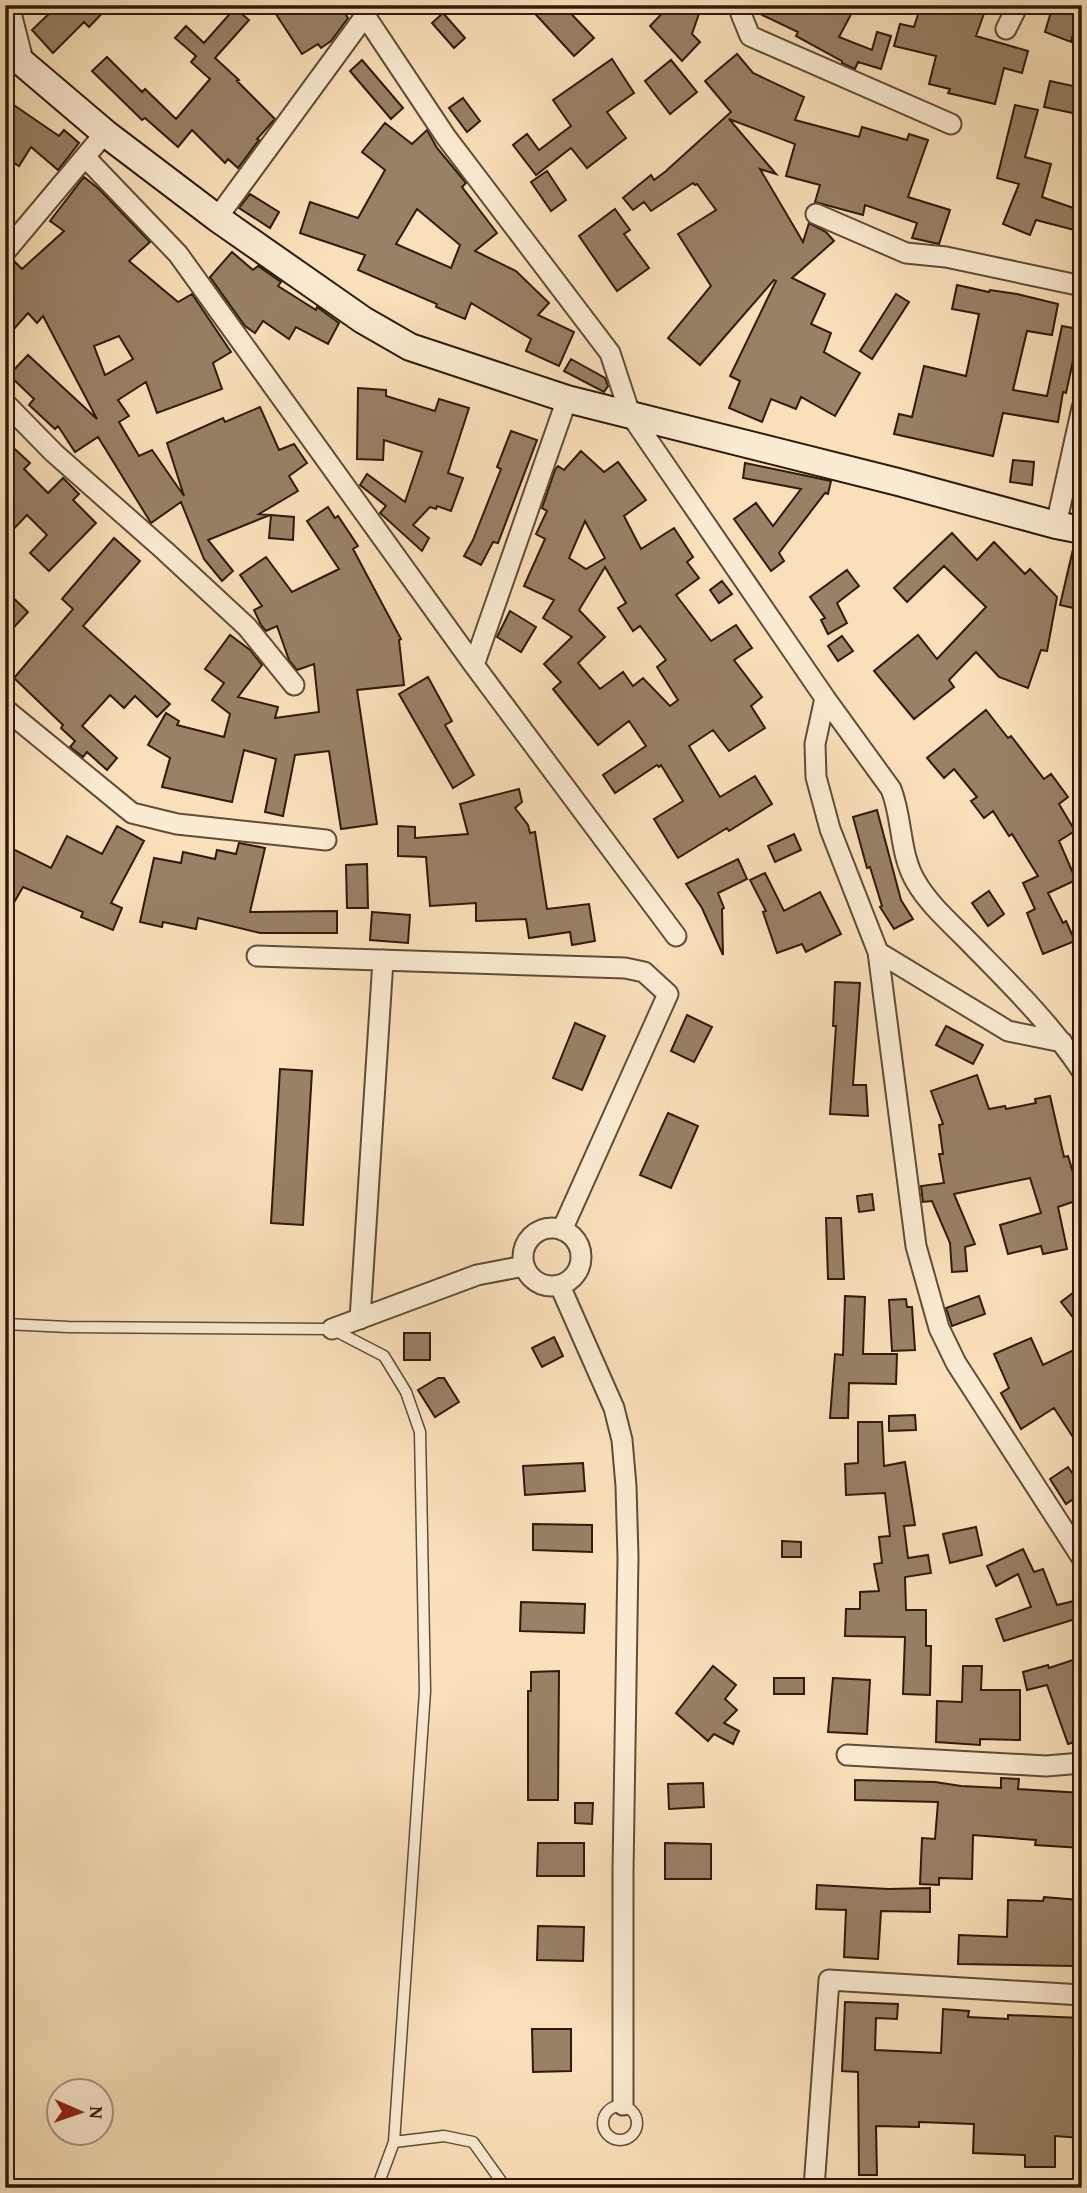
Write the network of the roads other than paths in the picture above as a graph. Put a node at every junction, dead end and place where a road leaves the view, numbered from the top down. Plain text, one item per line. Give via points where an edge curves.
1 (9, 5) edge
2 (743, 5) edge
3 (1018, 5) edge
4 (361, 11) edge
5 (1006, 29) dead end
6 (14, 56) edge
7 (951, 124) dead end
8 (105, 133) junction
9 (86, 158) junction
10 (816, 214) dead end
11 (217, 218) junction
12 (5, 252) edge
13 (1082, 286) edge
14 (567, 400) junction
15 (5, 403) edge
16 (1082, 408) edge
17 (630, 414) junction
18 (1069, 528) edge
19 (474, 665) junction
20 (294, 685) dead end
21 (825, 698) junction
22 (5, 709) edge
23 (326, 840) dead end
24 (676, 936) dead end
25 (878, 952) junction
26 (257, 956) dead end
27 (383, 960) junction
28 (1062, 1042) junction
29 (1082, 1071) edge
30 (562, 1230) junction
31 (524, 1266) junction
32 (560, 1286) junction
33 (360, 1319) junction
34 (5, 1324) edge
35 (332, 1329) junction
36 (1082, 1558) edge
37 (847, 1755) dead end
38 (1082, 1763) edge
39 (1082, 1995) edge
40 (623, 2105) dead end
41 (394, 2142) junction
42 (377, 2188) edge
43 (506, 2188) edge
44 (814, 2188) edge

1 - 6 street
2 - 7 street via 741,14 750,36
3 - 5 street
4 - 11 street
4 - 17 street via 446,137 610,353
6 - 8 main road
8 - 9 street
8 - 11 main road
9 - 12 street
9 - 19 street via 178,254
10 - 13 street via 906,253
11 - 14 main road via 388,337
14 - 17 main road
14 - 19 street
15 - 20 street via 247,627
16 - 18 street
17 - 18 main road
17 - 21 street
19 - 24 street
21 - 25 street via 816,744 816,777 830,829
21 - 28 street via 891,789 907,863 925,896
22 - 23 street via 132,813 177,824
25 - 28 street via 1008,1031
25 - 36 street via 916,1246 939,1328 956,1363
26 - 27 street
27 - 30 street via 625,968 644,972 668,994
27 - 33 street
28 - 29 street
30 - 31 street via 535,1233 524,1248
30 - 32 street via 576,1241 581,1258 575,1275
31 - 32 street via 534,1281
31 - 33 street via 477,1275
32 - 40 street via 614,1409 626,1486
33 - 35 street
34 - 35 lane
35 - 41 lane via 384,1356 406,1392 420,1432 425,1692
37 - 38 street via 1046,1766
39 - 44 street via 829,1980
41 - 42 lane
41 - 43 lane via 443,2136 472,2142

